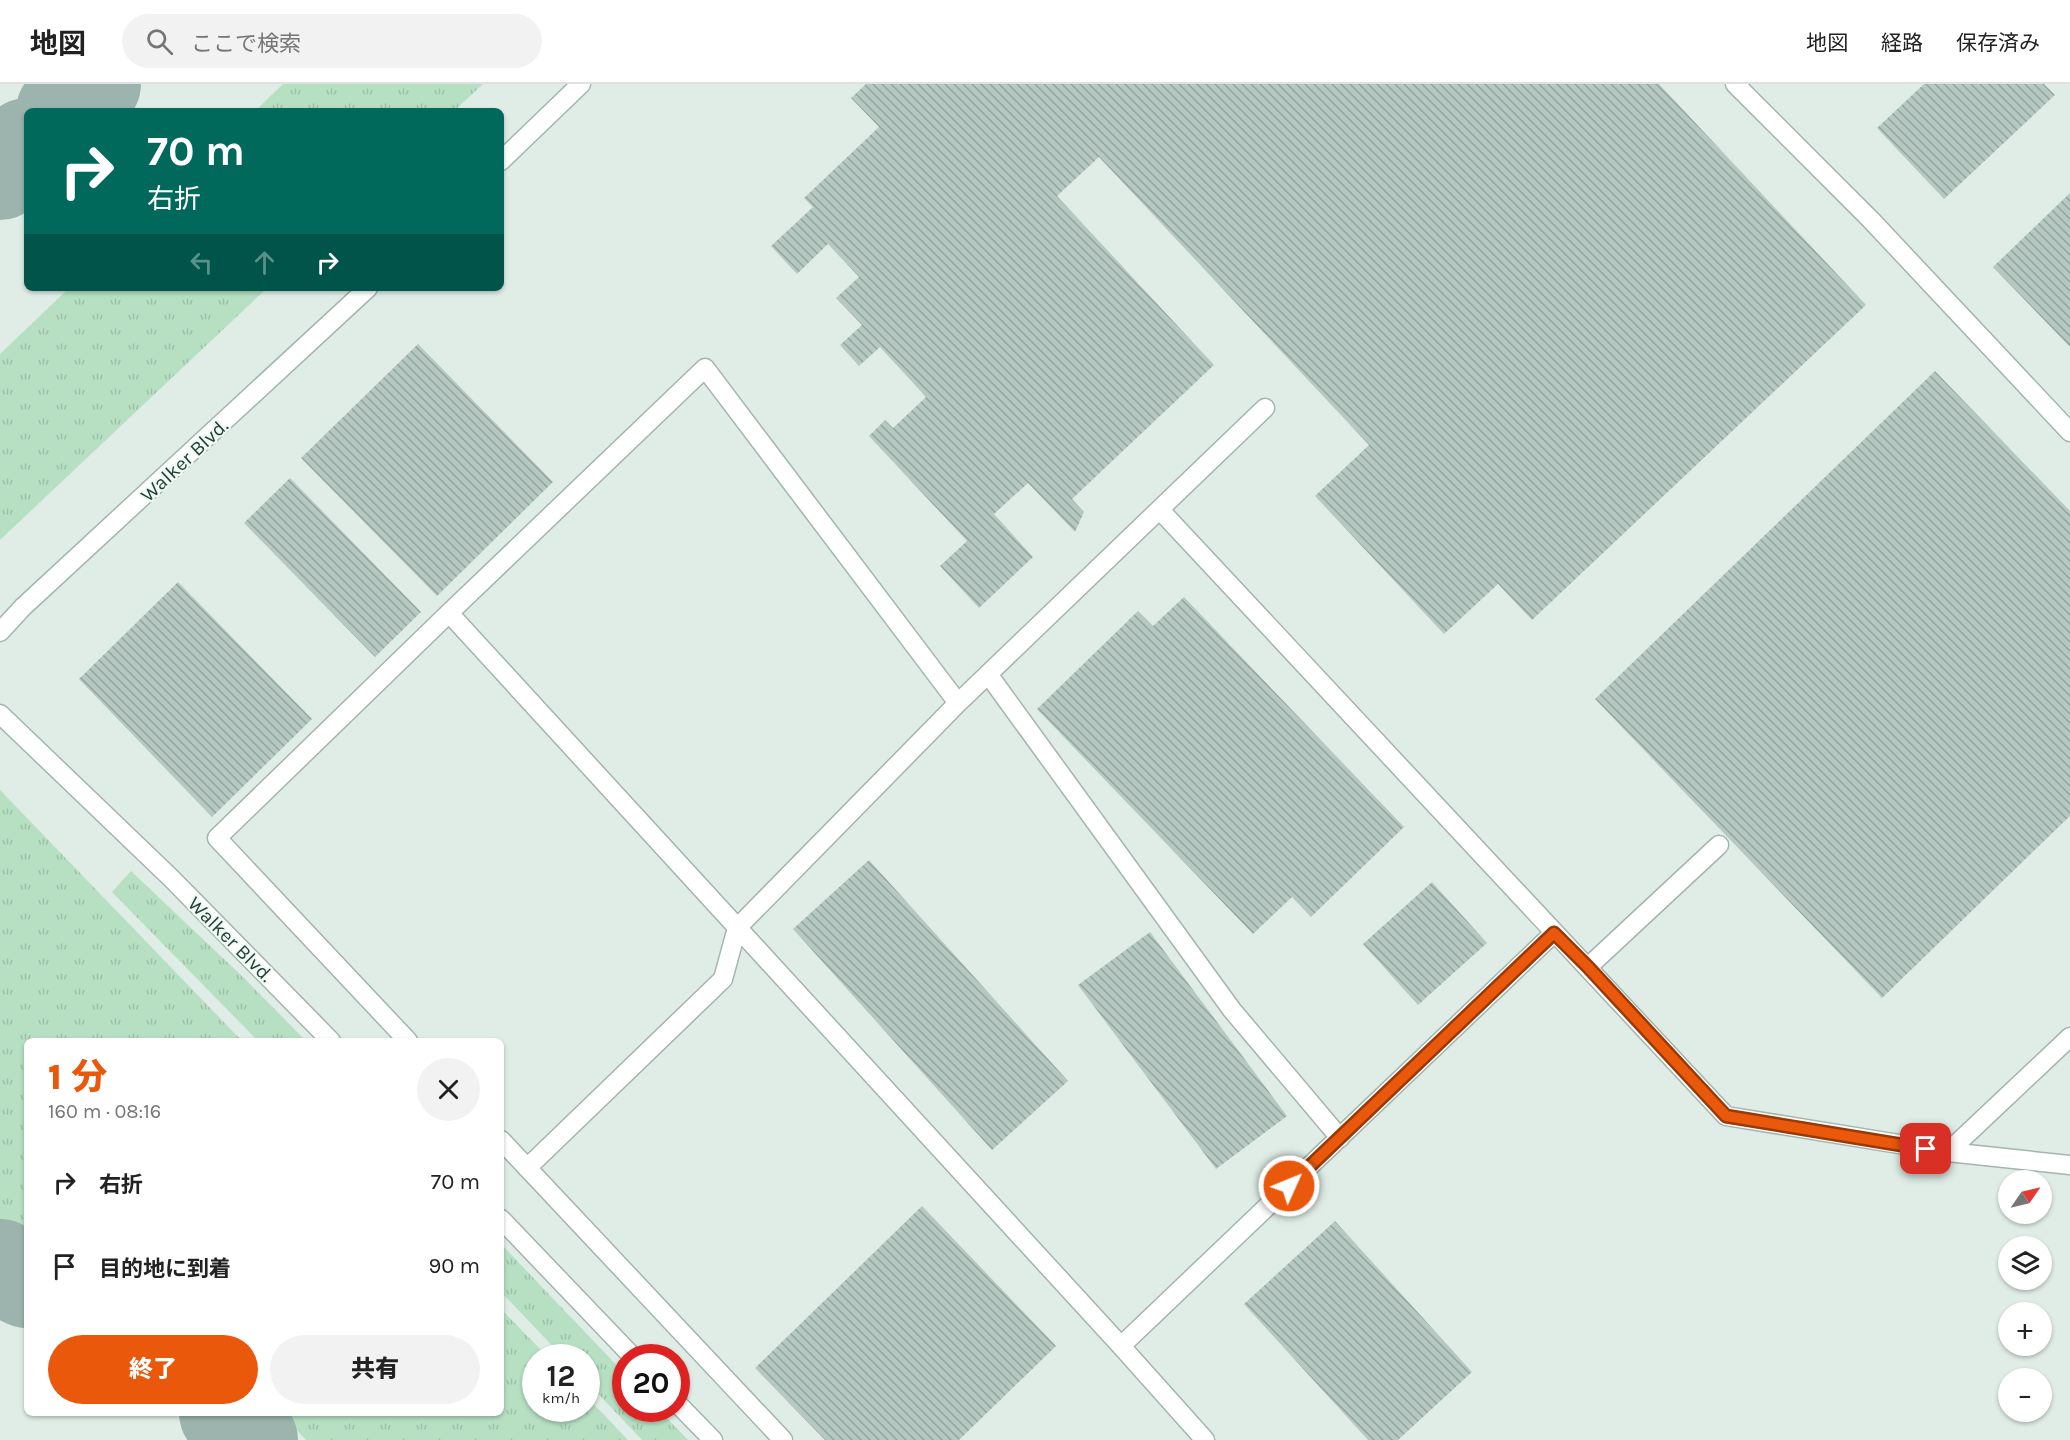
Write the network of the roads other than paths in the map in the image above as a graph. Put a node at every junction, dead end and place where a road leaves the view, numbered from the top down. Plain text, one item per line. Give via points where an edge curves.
1 (581, 84) edge
2 (1735, 84) edge
3 (504, 158) edge
4 (365, 291) edge
5 (1265, 408) dead end
6 (2070, 432) edge
7 (1160, 510) junction
8 (449, 613) junction
9 (0, 632) edge
10 (988, 675) junction
11 (958, 703) junction
12 (0, 714) edge
13 (1719, 845) dead end
14 (737, 928) junction
15 (1554, 933) junction
16 (1588, 967) junction
17 (2070, 1037) edge
18 (328, 1038) edge
19 (405, 1038) edge
20 (1340, 1138) junction
21 (504, 1143) edge
22 (1948, 1152) junction
23 (2070, 1165) edge
24 (527, 1168) junction
25 (504, 1222) edge
26 (621, 1344) edge
27 (1121, 1346) junction
28 (690, 1417) edge
29 (712, 1440) edge
30 (783, 1440) edge
31 (1205, 1440) edge

1 - 3 lane
2 - 6 lane via 1871,220
4 - 9 lane, Walker Blvd.
5 - 7 lane
7 - 10 lane
7 - 15 lane
8 - 11 lane via 705,368
8 - 14 lane
8 - 19 lane via 218,838
10 - 11 lane
10 - 20 lane via 1232,1010
11 - 14 lane
12 - 18 lane, Walker Blvd. via 172,879
13 - 16 lane
14 - 24 lane via 723,979
14 - 27 lane
15 - 16 lane
15 - 20 lane
16 - 22 lane via 1726,1116
17 - 22 lane
20 - 27 lane
21 - 24 lane
22 - 23 lane
24 - 30 lane
25 - 26 lane
27 - 31 lane
28 - 29 lane

